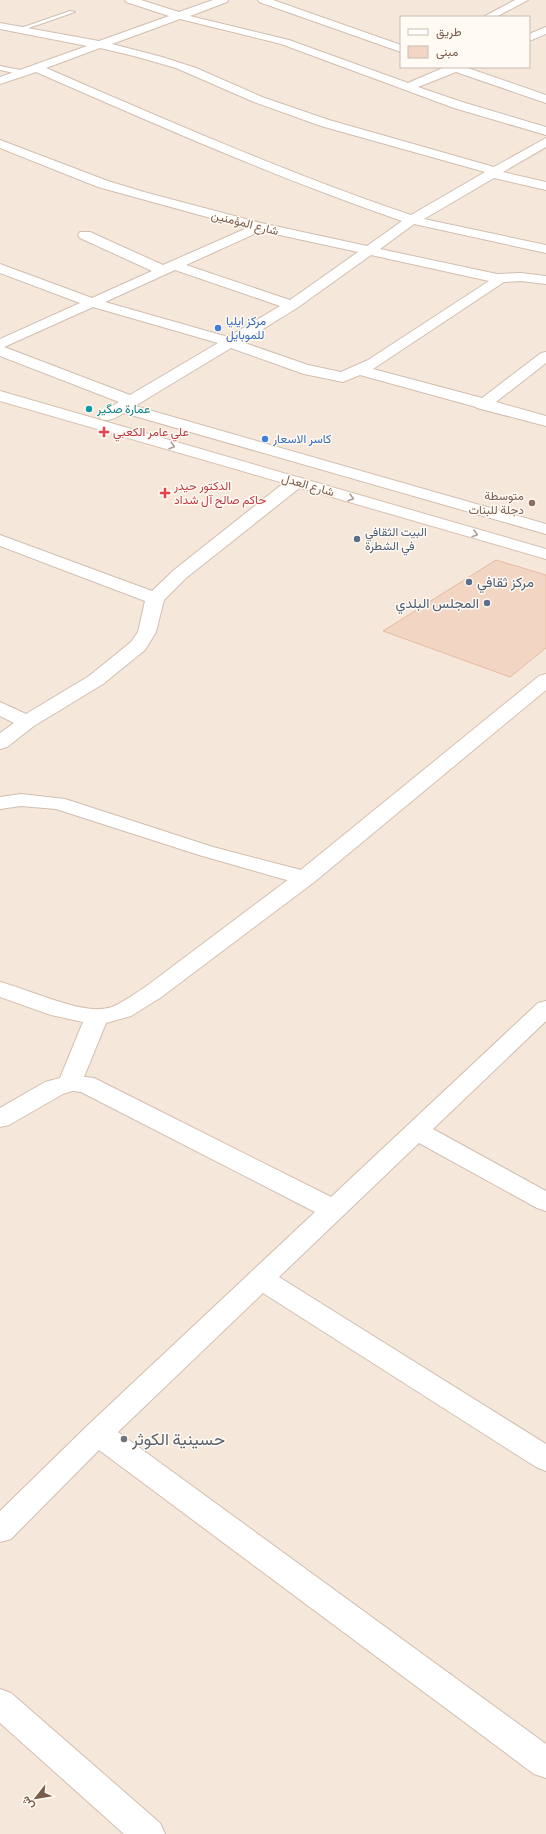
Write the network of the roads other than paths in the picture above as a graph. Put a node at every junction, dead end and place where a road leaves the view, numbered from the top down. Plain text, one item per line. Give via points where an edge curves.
1 (130, 0) edge
2 (223, 0) edge
3 (263, 0) edge
4 (523, 0) edge
5 (72, 12) dead end
6 (179, 16) junction
7 (490, 16) edge
8 (0, 26) edge
9 (18, 30) junction
10 (544, 32) edge
11 (530, 38) edge
12 (98, 46) junction
13 (400, 49) edge
14 (0, 68) edge
15 (36, 68) junction
16 (455, 68) edge
17 (23, 73) junction
18 (0, 81) edge
19 (407, 87) junction
20 (546, 99) edge
21 (546, 131) edge
22 (546, 142) edge
23 (0, 144) edge
24 (493, 172) junction
25 (546, 186) edge
26 (412, 220) junction
27 (260, 227) junction
28 (85, 235) dead end
29 (368, 251) junction
30 (542, 256) edge
31 (0, 268) edge
32 (169, 268) junction
33 (521, 277) junction
34 (497, 278) junction
35 (546, 280) edge
36 (93, 304) junction
37 (292, 305) junction
38 (229, 342) junction
39 (0, 344) edge
40 (0, 351) edge
41 (546, 356) edge
42 (539, 369) edge
43 (361, 370) junction
44 (0, 386) edge
45 (0, 396) edge
46 (126, 404) junction
47 (483, 404) junction
48 (107, 416) junction
49 (546, 420) edge
50 (296, 482) junction
51 (546, 529) edge
52 (0, 540) edge
53 (546, 541) edge
54 (546, 554) edge
55 (155, 598) junction
56 (546, 680) edge
57 (0, 708) edge
58 (27, 722) junction
59 (0, 743) edge
60 (0, 803) edge
61 (305, 878) junction
62 (0, 989) edge
63 (546, 1008) edge
64 (97, 1016) junction
65 (70, 1083) junction
66 (0, 1120) edge
67 (417, 1131) junction
68 (546, 1202) edge
69 (334, 1210) junction
70 (262, 1279) junction
71 (98, 1433) junction
72 (546, 1459) edge
73 (0, 1530) edge
74 (0, 1704) edge
75 (546, 1763) edge
76 (148, 1834) edge

1 - 6 street
2 - 6 street
3 - 13 street
4 - 7 street
5 - 9 lane
6 - 12 street
6 - 19 street via 285,42
8 - 9 street
9 - 12 street
10 - 11 street
12 - 15 street
12 - 24 street via 144,55 180,66 267,103 324,123 396,146
14 - 17 lane
15 - 17 street
15 - 26 street via 242,157
16 - 19 street
16 - 20 street
17 - 18 street
19 - 21 street
22 - 24 street
23 - 27 street, شارع المؤمنين via 103,184
24 - 25 street
24 - 26 street
26 - 29 street
26 - 30 street
27 - 29 street, شارع المؤمنين
27 - 32 street
28 - 32 street
29 - 34 street, شارع المؤمنين
29 - 37 street
30 - 33 street
31 - 36 street
32 - 36 street
32 - 37 street
33 - 34 street, شارع المؤمنين
33 - 35 street, شارع المؤمنين
34 - 43 street via 498,281
36 - 38 street
36 - 39 street
37 - 38 street
38 - 43 street via 304,369 343,377
38 - 46 street
40 - 46 street
41 - 42 street
42 - 47 street
43 - 47 street
44 - 48 street, شارع العدل
45 -> 50 street, شارع العدل
46 - 48 street
46 - 51 street
47 - 49 street
48 - 53 street, شارع العدل
50 -> 54 street, شارع العدل
50 - 55 street via 180,574
52 - 55 street
55 - 58 street via 147,632 138,646 96,680
56 - 61 street
57 - 58 street
58 - 59 street
60 - 61 street via 21,800 58,803 206,851
61 - 64 street via 152,993 117,1014
62 - 64 street via 67,1012
63 - 67 street
64 - 65 street
65 - 66 street via 54,1088
65 - 69 street via 85,1084
67 - 68 street
67 - 69 street
69 - 70 street
70 - 71 street
70 - 72 street
71 - 73 street
71 - 75 street
74 - 76 street

